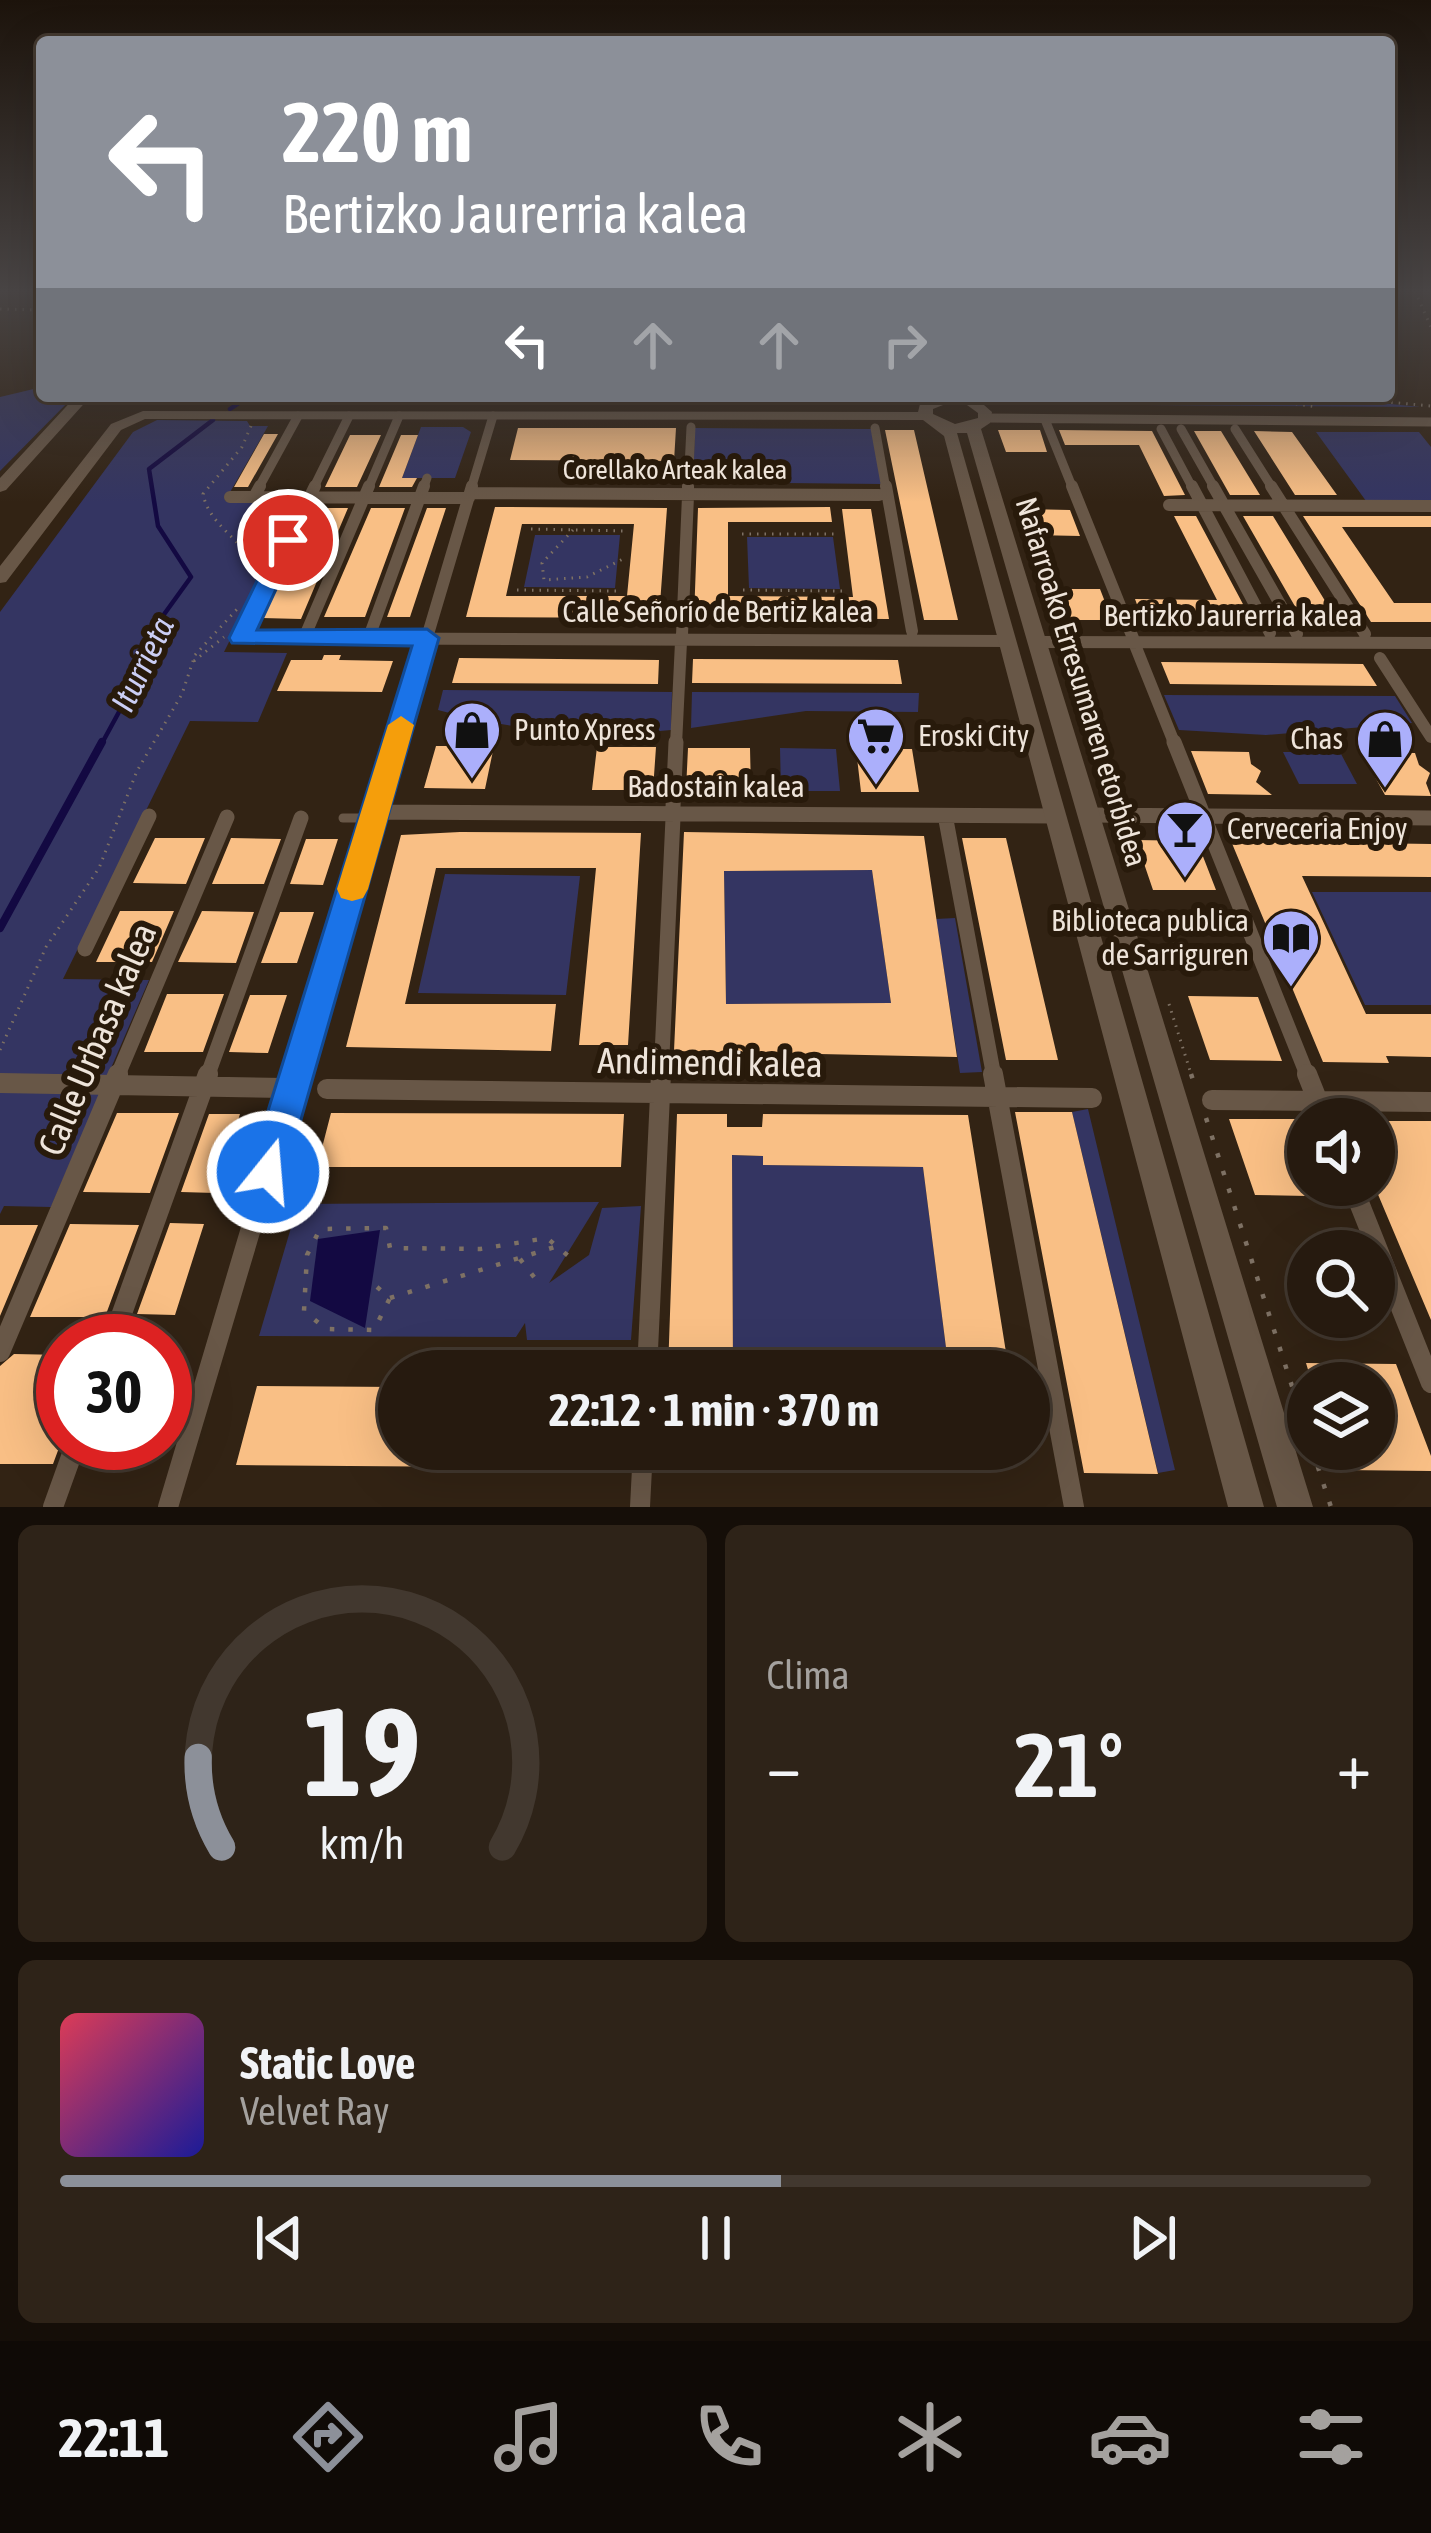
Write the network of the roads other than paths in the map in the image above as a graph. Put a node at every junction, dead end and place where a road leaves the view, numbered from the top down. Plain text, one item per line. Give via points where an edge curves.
1 (83, 402) edge
2 (934, 402) edge
3 (967, 402) edge
4 (298, 416) junction
5 (349, 416) junction
6 (399, 416) junction
7 (493, 416) junction
8 (926, 416) junction
9 (1046, 422) dead end
10 (980, 423) junction
11 (1430, 423) edge
12 (692, 427) dead end
13 (944, 427) junction
14 (875, 428) dead end
15 (1161, 429) dead end
16 (1181, 429) dead end
17 (1235, 430) dead end
18 (1178, 460) junction
19 (1198, 460) junction
20 (428, 478) dead end
21 (0, 488) edge
22 (879, 494) dead end
23 (470, 495) junction
24 (230, 497) dead end
25 (254, 497) junction
26 (309, 497) junction
27 (364, 497) junction
28 (420, 497) junction
29 (1169, 505) dead end
30 (1285, 505) junction
31 (1202, 506) junction
32 (1224, 506) junction
33 (1431, 506) edge
34 (0, 578) edge
35 (1272, 589) junction
36 (1247, 590) junction
37 (912, 631) dead end
38 (1270, 633) dead end
39 (1298, 634) dead end
40 (1365, 634) dead end
41 (304, 638) junction
42 (369, 638) junction
43 (427, 638) junction
44 (1021, 641) junction
45 (1431, 644) edge
46 (1063, 645) dead end
47 (1380, 658) dead end
48 (1431, 737) edge
49 (1118, 811) dead end
50 (374, 815) junction
51 (1086, 815) junction
52 (1056, 816) junction
53 (149, 817) dead end
54 (226, 817) dead end
55 (301, 818) dead end
56 (343, 818) dead end
57 (1431, 818) edge
58 (946, 820) dead end
59 (85, 949) dead end
60 (0, 1083) edge
61 (113, 1086) junction
62 (204, 1087) junction
63 (284, 1088) dead end
64 (326, 1089) dead end
65 (660, 1095) junction
66 (998, 1097) junction
67 (1092, 1098) dead end
68 (1316, 1098) edge
69 (1212, 1100) dead end
70 (1431, 1102) edge
71 (1395, 1105) edge
72 (1287, 1107) edge
73 (1360, 1206) edge
74 (122, 1314) edge
75 (648, 1350) edge
76 (0, 1352) edge
77 (1431, 1383) edge
78 (66, 1470) edge
79 (642, 1470) edge
80 (53, 1507) edge
81 (168, 1507) edge
82 (640, 1507) edge
83 (1074, 1507) edge
84 (1246, 1507) edge
85 (1295, 1507) edge

1 - 21 street
2 - 8 street
3 - 10 street via 979,405
4 - 5 street
4 - 25 street
4 - 34 street via 143,415 112,432
5 - 6 street
5 - 26 street
6 - 7 street
6 - 27 street
7 - 8 street
7 - 23 street
8 - 13 street
9 - 68 street
10 - 11 street
10 - 13 street
10 - 44 street, Nafarroako Erresumaren etorbidea
12 - 65 street
13 - 44 street, Nafarroako Erresumaren etorbidea
14 - 37 street
15 - 18 street
16 - 19 street
17 - 30 street
18 - 19 street
18 - 31 street
19 - 32 street
20 - 28 street
22 - 23 street, Corellako Arteak kalea
23 - 28 street, Corellako Arteak kalea
23 - 43 street
24 - 25 street, Corellako Arteak kalea
25 - 26 street, Corellako Arteak kalea
26 - 27 street, Corellako Arteak kalea
26 - 41 street via 237,634
27 - 28 street, Corellako Arteak kalea
27 - 41 street
28 - 42 street
29 - 31 street
30 - 32 street
30 - 33 street
30 - 40 street
31 - 32 street
31 - 36 street
32 - 35 street
35 - 36 street
35 - 39 street
36 - 38 street
41 - 42 street
42 - 43 street
43 - 44 street, Calle Señorío de Bertiz kalea
43 - 50 street
44 - 45 street, Bertizko Jaurerria kalea
44 - 51 street, Nafarroako Erresumaren etorbidea
44 - 52 street, Nafarroako Erresumaren etorbidea
46 - 49 street, Nafarroako Erresumaren etorbidea
47 - 48 street
50 - 52 street, Badostain kalea
50 - 56 lane
50 - 81 street
51 - 57 street
51 - 85 street, Nafarroako Erresumaren etorbidea
52 - 84 street, Nafarroako Erresumaren etorbidea
53 - 59 street, Calle Urbasa kalea
54 - 61 street, Calle Urbasa kalea
55 - 62 street
58 - 66 street
60 - 61 street
61 - 62 street
61 - 76 street, Calle Urbasa kalea
62 - 63 street
62 - 74 street
64 - 65 street, Andimendi kalea
65 - 66 street, Andimendi kalea
65 - 75 street
66 - 67 street, Andimendi kalea
66 - 83 street
69 - 72 street
70 - 71 street
73 - 77 street
78 - 80 street
79 - 82 street

